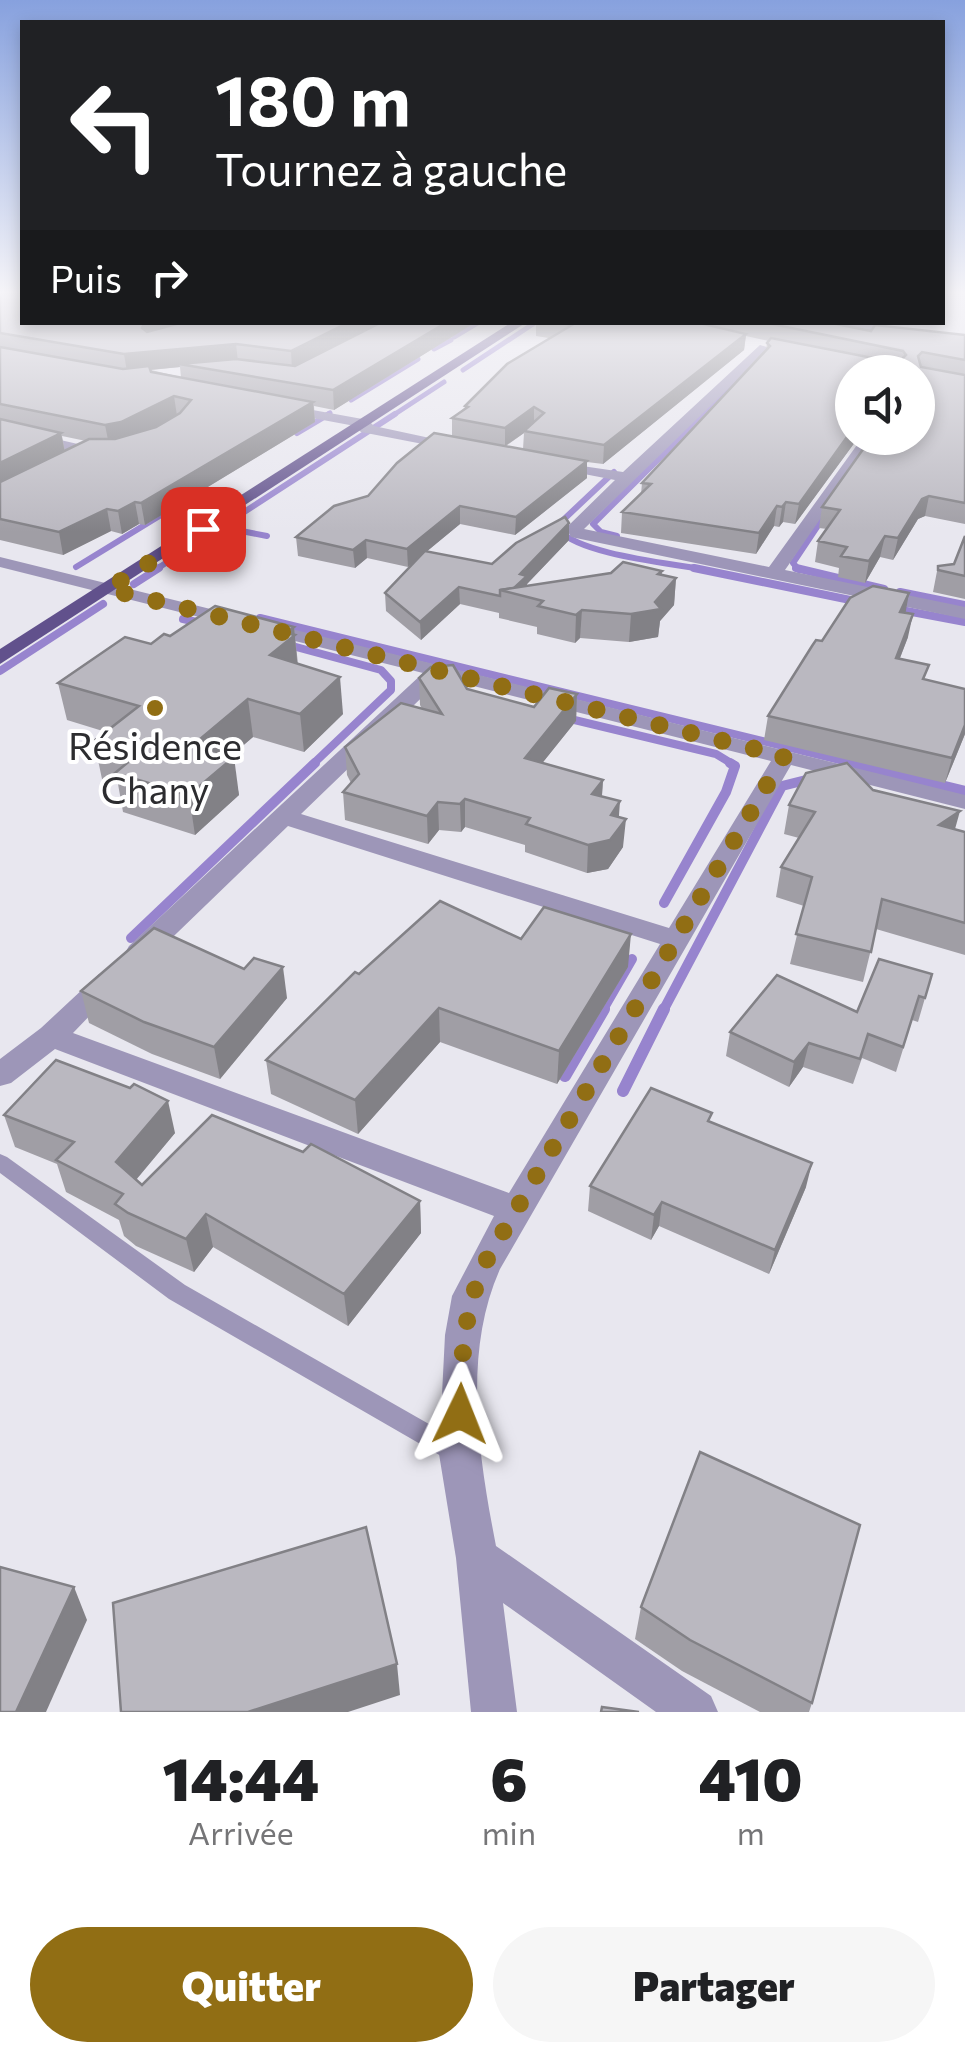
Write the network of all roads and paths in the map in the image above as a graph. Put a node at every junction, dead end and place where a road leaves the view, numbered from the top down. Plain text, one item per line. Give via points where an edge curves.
1 (444, 373) edge
2 (738, 373) edge
3 (275, 407) edge
4 (364, 426) junction
5 (0, 430) edge
6 (470, 448) edge
7 (90, 451) junction
8 (109, 454) edge
9 (857, 455) edge
10 (541, 462) edge
11 (62, 466) edge
12 (627, 477) junction
13 (0, 562) edge
14 (773, 575) junction
15 (108, 589) junction
16 (965, 612) edge
17 (0, 658) edge
18 (438, 671) junction
19 (784, 756) junction
20 (965, 802) edge
21 (283, 816) junction
22 (676, 940) junction
23 (50, 1036) junction
24 (0, 1076) edge
25 (0, 1162) edge
26 (516, 1210) junction
27 (459, 1454) junction
28 (477, 1558) junction
29 (494, 1712) edge
30 (695, 1712) edge

1 - 4 main road
2 - 12 street
3 - 4 street
4 - 6 street
4 - 15 main road
5 - 7 street
7 - 8 street
7 - 11 street
9 - 14 street
10 - 12 street
12 - 14 street via 580,521 577,533
13 - 15 street
14 - 16 street
15 - 17 main road
15 - 18 street
18 - 19 street
18 - 21 street
19 - 20 street
19 - 22 street
21 - 22 street
21 - 23 street
22 - 26 street
23 - 24 street
23 - 26 street
25 - 27 lane via 176,1292
26 - 27 street via 470,1296
27 - 28 street
28 - 29 street
28 - 30 street

